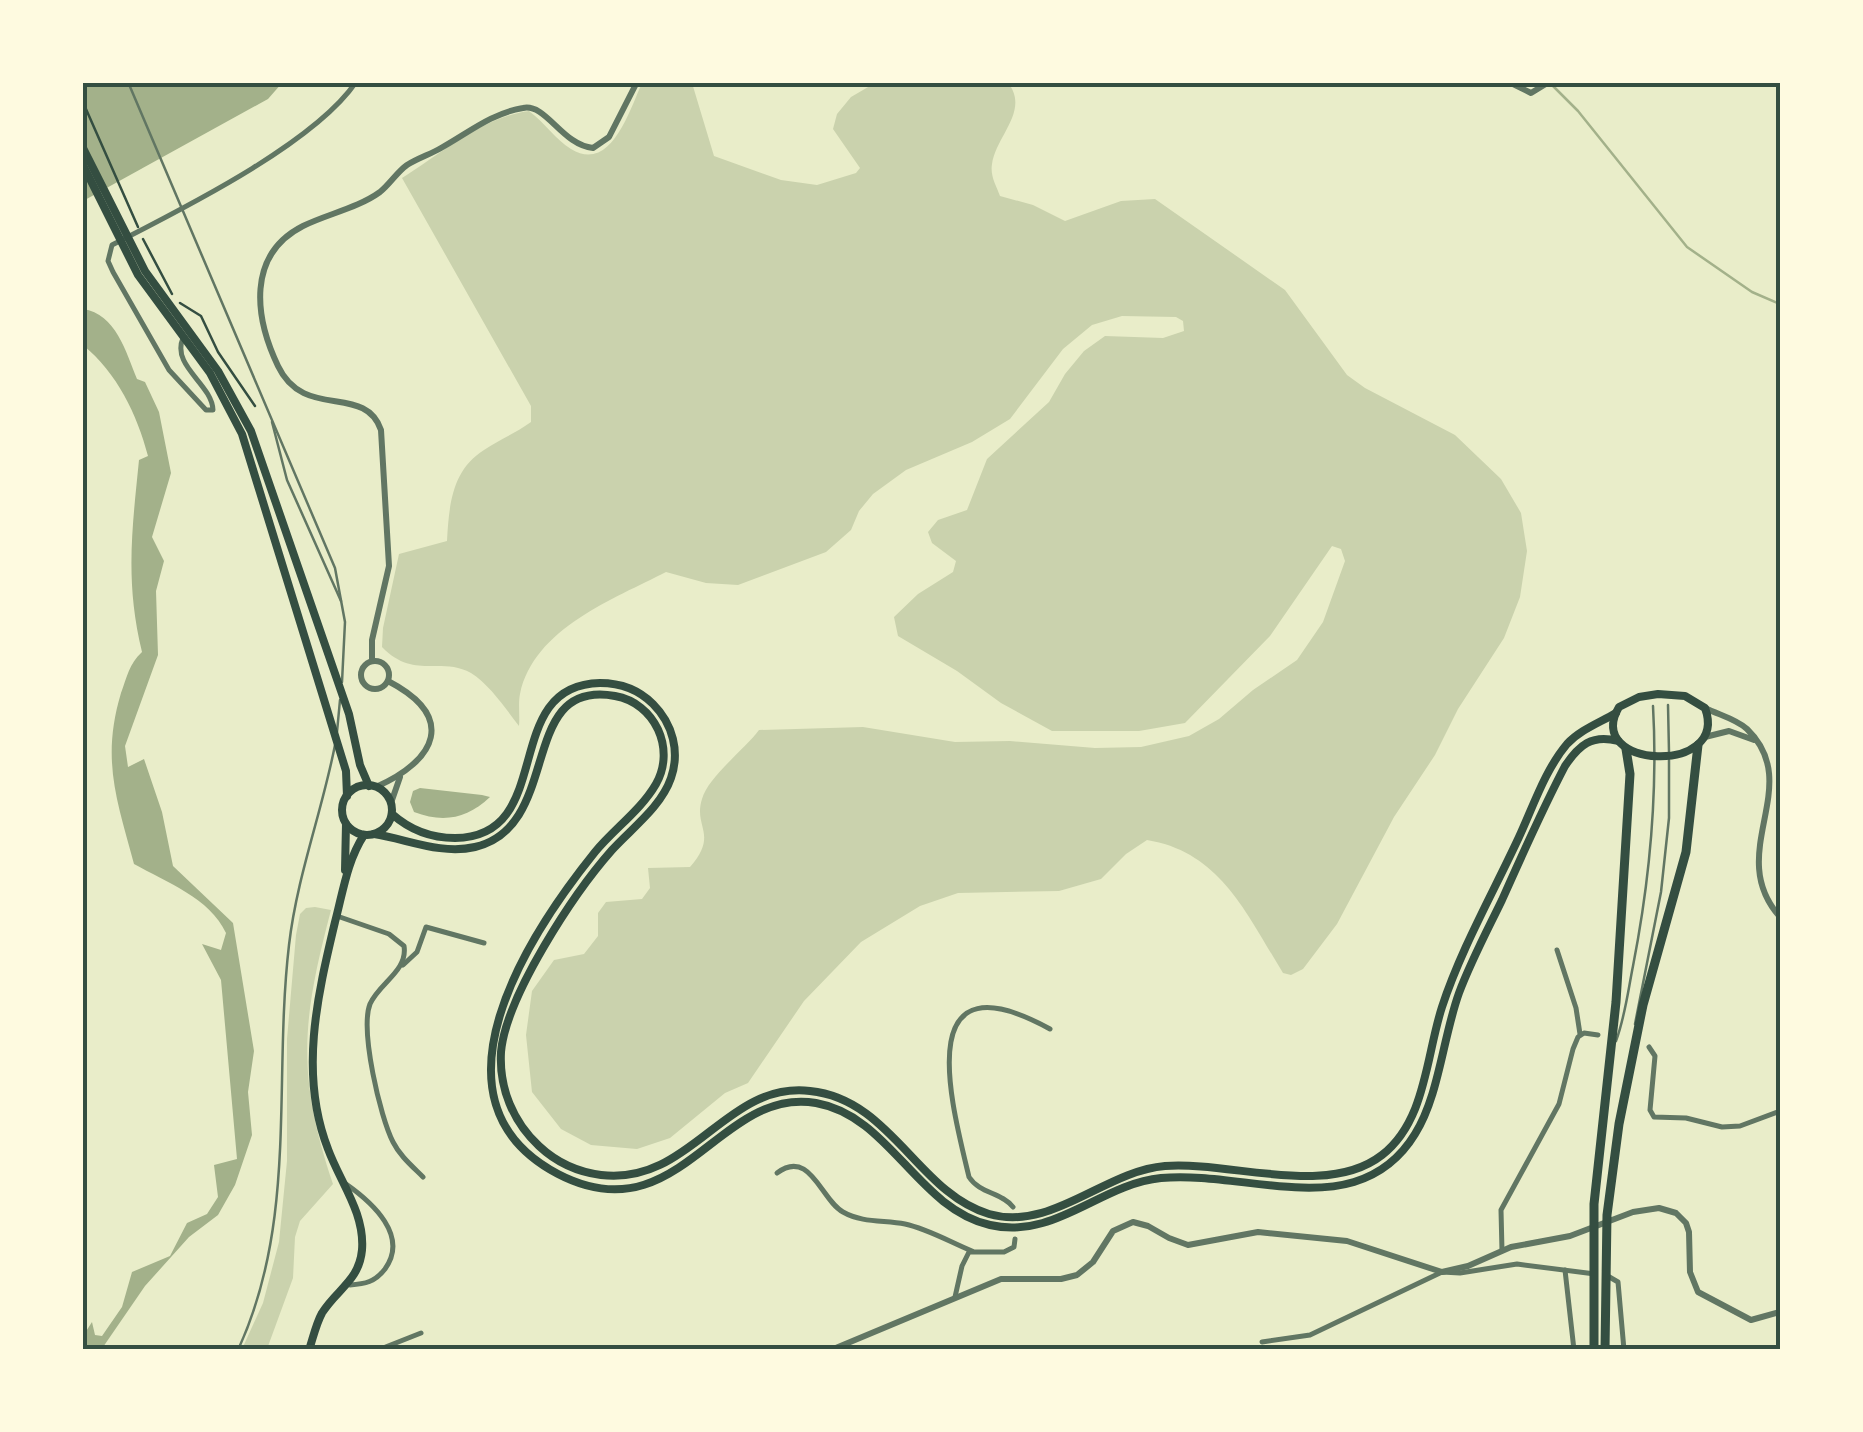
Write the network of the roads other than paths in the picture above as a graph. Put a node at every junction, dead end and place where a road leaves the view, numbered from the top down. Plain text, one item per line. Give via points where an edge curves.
1 (128, 82) edge
2 (356, 82) edge
3 (637, 82) edge
4 (1549, 82) edge
5 (1510, 84) edge
6 (82, 146) edge
7 (82, 163) edge
8 (131, 255) junction
9 (183, 338) junction
10 (271, 416) junction
11 (344, 608) junction
12 (372, 661) junction
13 (388, 681) junction
14 (1668, 705) dead end
15 (1652, 706) dead end
16 (1705, 708) junction
17 (1616, 713) junction
18 (1701, 741) junction
19 (1755, 741) junction
20 (1622, 745) junction
21 (400, 777) junction
22 (372, 786) junction
23 (347, 796) junction
24 (392, 809) junction
25 (346, 822) junction
26 (369, 835) junction
27 (345, 880) junction
28 (337, 916) junction
29 (1780, 917) edge
30 (484, 943) dead end
31 (1557, 950) dead end
32 (401, 966) junction
33 (1050, 1028) dead end
34 (1580, 1034) junction
35 (1598, 1035) dead end
36 (1649, 1047) dead end
37 (1610, 1058) junction
38 (1630, 1060) junction
39 (1780, 1110) edge
40 (777, 1173) dead end
41 (423, 1177) dead end
42 (344, 1182) junction
43 (1013, 1207) dead end
44 (1015, 1239) dead end
45 (1502, 1250) junction
46 (972, 1251) junction
47 (1565, 1270) junction
48 (1442, 1272) junction
49 (350, 1285) junction
50 (955, 1296) junction
51 (1780, 1312) edge
52 (421, 1333) dead end
53 (1262, 1342) dead end
54 (238, 1350) edge
55 (309, 1350) edge
56 (378, 1350) edge
57 (830, 1350) edge
58 (1574, 1350) edge
59 (1594, 1350) edge
60 (1606, 1350) edge
61 (1624, 1350) edge

1 - 10 lane
2 - 9 street via 323,120 112,246 113,272 169,370 206,410 214,410 182,357
3 - 12 street via 609,137 592,148 572,142 534,108 492,119 406,166 375,195 300,227 265,268 261,325 286,380 304,395 359,405 381,430 388,566
4 - 5 street via 1531,93
6 - 8 main road
7 - 8 main road
8 - 9 main road
8 - 22 main road via 218,371 244,418
9 - 23 main road via 242,434 344,762
10 - 11 lane via 332,558
10 - 11 lane via 286,475
11 - 54 lane via 336,741 290,944 275,1229 261,1294
12 - 13 street via 386,666
12 - 13 street via 362,670 365,685 376,690
13 - 21 street via 421,703 432,722 426,748
14 - 38 lane via 1665,866
15 - 37 lane via 1652,848
16 - 17 main road via 1676,694 1638,697
16 - 18 main road via 1709,720
16 - 19 street via 1744,727
17 - 20 main road via 1613,726
17 - 24 main road via 1575,736 1550,770 1448,989 1410,1119 1388,1151 1328,1176 1190,1166 1142,1170 1028,1216 967,1204 870,1115 819,1092 754,1100 674,1160 628,1175 574,1168 526,1132 503,1083 509,1018 566,913 673,774 670,730 638,692 595,683 552,705 536,730 515,804 484,832 430,835 412,829
18 - 19 street via 1721,731
18 - 20 main road via 1680,753 1642,754
18 - 38 highway via 1686,852
19 - 29 street via 1770,780 1757,866 1765,896
20 - 26 main road via 1592,740 1565,766 1459,994 1421,1124 1392,1162 1328,1187 1147,1180 1023,1228 958,1212 862,1124 820,1104 766,1108 676,1172 622,1188 566,1178 518,1140 492,1088 493,1032 520,968 566,893 660,774 660,734 635,704 596,695 560,713 548,731 525,809 484,844 434,848
20 - 37 highway via 1630,774
21 - 22 street
21 - 24 street
22 - 23 main road
22 - 24 main road
23 - 25 main road
24 - 26 main road via 386,827
25 - 26 main road
25 - 27 main road
26 - 27 main road
27 - 28 main road
28 - 32 street via 399,940 406,952
28 - 42 main road via 312,1048 321,1126
30 - 32 street via 426,927 418,952
31 - 34 street
32 - 41 street via 372,1000 367,1039 392,1141
33 - 43 street via 987,1007 963,1018 948,1048 950,1100 969,1177
34 - 35 street
34 - 45 street via 1559,1104 1501,1210
36 - 39 street via 1655,1056 1654,1117 1722,1127
37 - 59 highway via 1592,1238
38 - 60 highway via 1613,1161
40 - 46 street via 800,1168 843,1212 914,1226
42 - 49 main road via 362,1232
42 - 49 street via 374,1208 394,1240 384,1271 374,1281
44 - 46 street via 1008,1250
45 - 48 street
45 - 51 street via 1579,1233 1633,1212 1668,1210 1689,1232 1698,1292 1751,1320
46 - 50 street
47 - 48 street via 1517,1264
47 - 58 street
47 - 61 street via 1616,1279
48 - 50 street via 1347,1240 1258,1232 1195,1245 1141,1223 1114,1231 1077,1274 1001,1279
48 - 53 street via 1310,1335
49 - 55 main road via 322,1314
50 - 57 street
52 - 56 street

